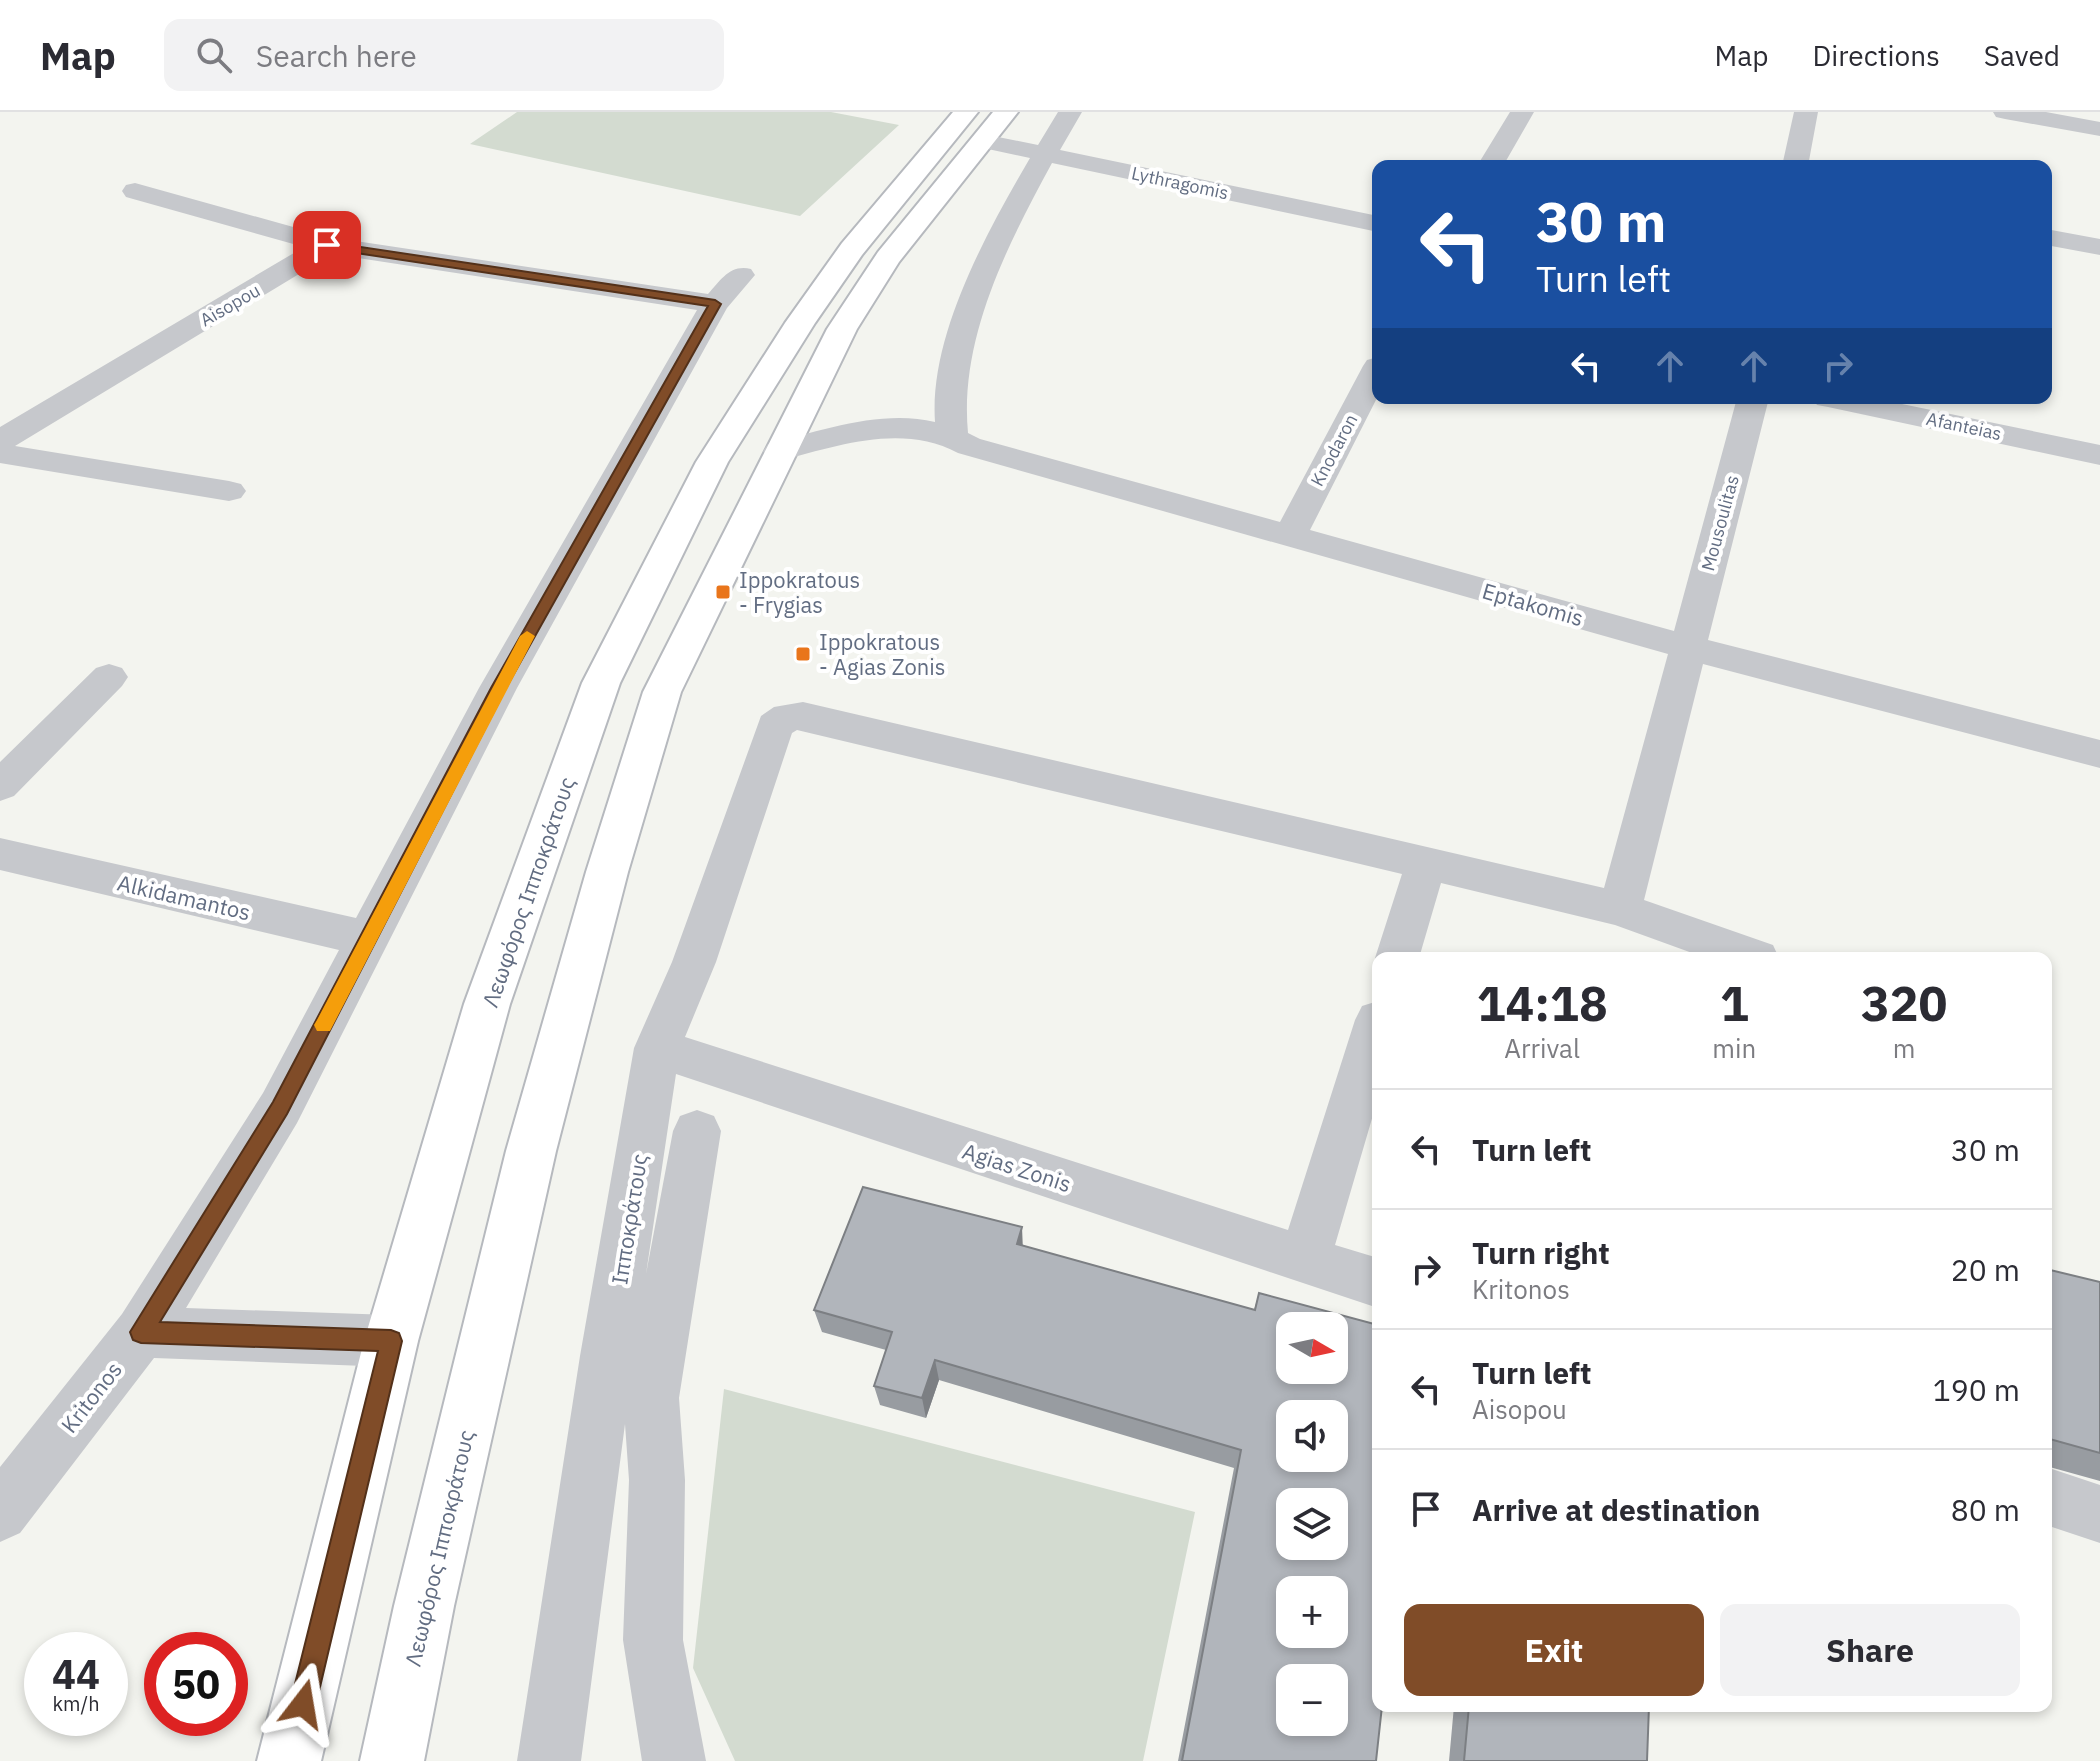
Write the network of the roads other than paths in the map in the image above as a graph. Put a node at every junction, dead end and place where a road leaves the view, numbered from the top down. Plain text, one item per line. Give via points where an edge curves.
1 (1006, 112) edge
2 (1070, 112) edge
3 (1522, 112) edge
4 (1806, 112) edge
5 (2005, 112) edge
6 (974, 126) edge
7 (2100, 129) edge
8 (1043, 155) junction
9 (1494, 160) edge
10 (1796, 160) edge
11 (135, 191) dead end
12 (1372, 223) edge
13 (2052, 238) edge
14 (327, 245) junction
15 (2100, 247) edge
16 (741, 275) dead end
17 (715, 304) junction
18 (1372, 378) edge
19 (809, 391) junction
20 (1751, 404) edge
21 (1857, 404) edge
22 (866, 431) junction
23 (961, 440) junction
24 (0, 441) edge
25 (779, 451) junction
26 (0, 453) edge
27 (2100, 455) edge
28 (229, 491) dead end
29 (1290, 535) junction
30 (1687, 647) junction
31 (109, 677) dead end
32 (2100, 754) edge
33 (0, 786) edge
34 (0, 854) edge
35 (1426, 863) junction
36 (1620, 909) junction
37 (369, 939) junction
38 (1399, 952) edge
39 (1740, 952) edge
40 (1372, 1040) edge
41 (657, 1048) junction
42 (697, 1131) dead end
43 (1305, 1259) junction
44 (1372, 1281) edge
45 (141, 1332) junction
46 (391, 1341) junction
47 (2052, 1498) edge
48 (0, 1513) edge
49 (2100, 1514) edge
50 (289, 1761) edge
51 (392, 1761) edge
52 (549, 1761) edge
53 (674, 1761) edge

1 - 6 main road, Λεωφόρος Ιπποκράτους
2 - 8 street
3 - 9 street
4 - 10 street
5 - 7 street
6 - 8 street, Lythragomis
6 - 19 main road, Λεωφόρος Ιπποκράτους via 842,329
6 - 46 main road, Λεωφόρος Ιπποκράτους via 852,249 768,373 712,462 601,683 487,1004
8 - 12 street, Lythragomis
8 - 23 street via 968,311 948,395
11 - 14 street
13 - 15 street
14 - 17 street
14 - 24 street, Aisopou
16 - 17 street, Kritonos
17 - 37 street, Kritonos via 498,688
18 - 29 street, Knodaron
19 - 22 street via 839,418
19 - 25 main road, Λεωφόρος Ιπποκράτους
20 - 30 street, Mousoulitas
21 - 27 street, Afanteias
22 - 23 street, Eptakomis via 904,429
22 - 25 street, Eptakomis
23 - 29 street, Eptakomis
25 - 51 main road, Λεωφόρος Ιπποκράτους via 662,692 607,872 528,1166
26 - 28 street
29 - 30 street, Eptakomis
30 - 32 street, Eptakomis
30 - 36 street, Mousoulitas
31 - 33 street
34 - 37 street, Alkidamantos
35 - 36 street
35 - 38 street
35 - 41 street, Ιπποκράτους via 803,716 788,717 775,726 694,962
36 - 39 street
37 - 45 street, Kritonos via 280,1108
40 - 43 street
41 - 43 street, Agias Zonis
41 - 52 street, Ιπποκράτους
42 - 53 street via 651,1398 657,1480 653,1640
43 - 44 street, Agias Zonis
45 - 46 street
45 - 48 street, Kritonos
46 - 50 main road, Λεωφόρος Ιπποκράτους
47 - 49 street

